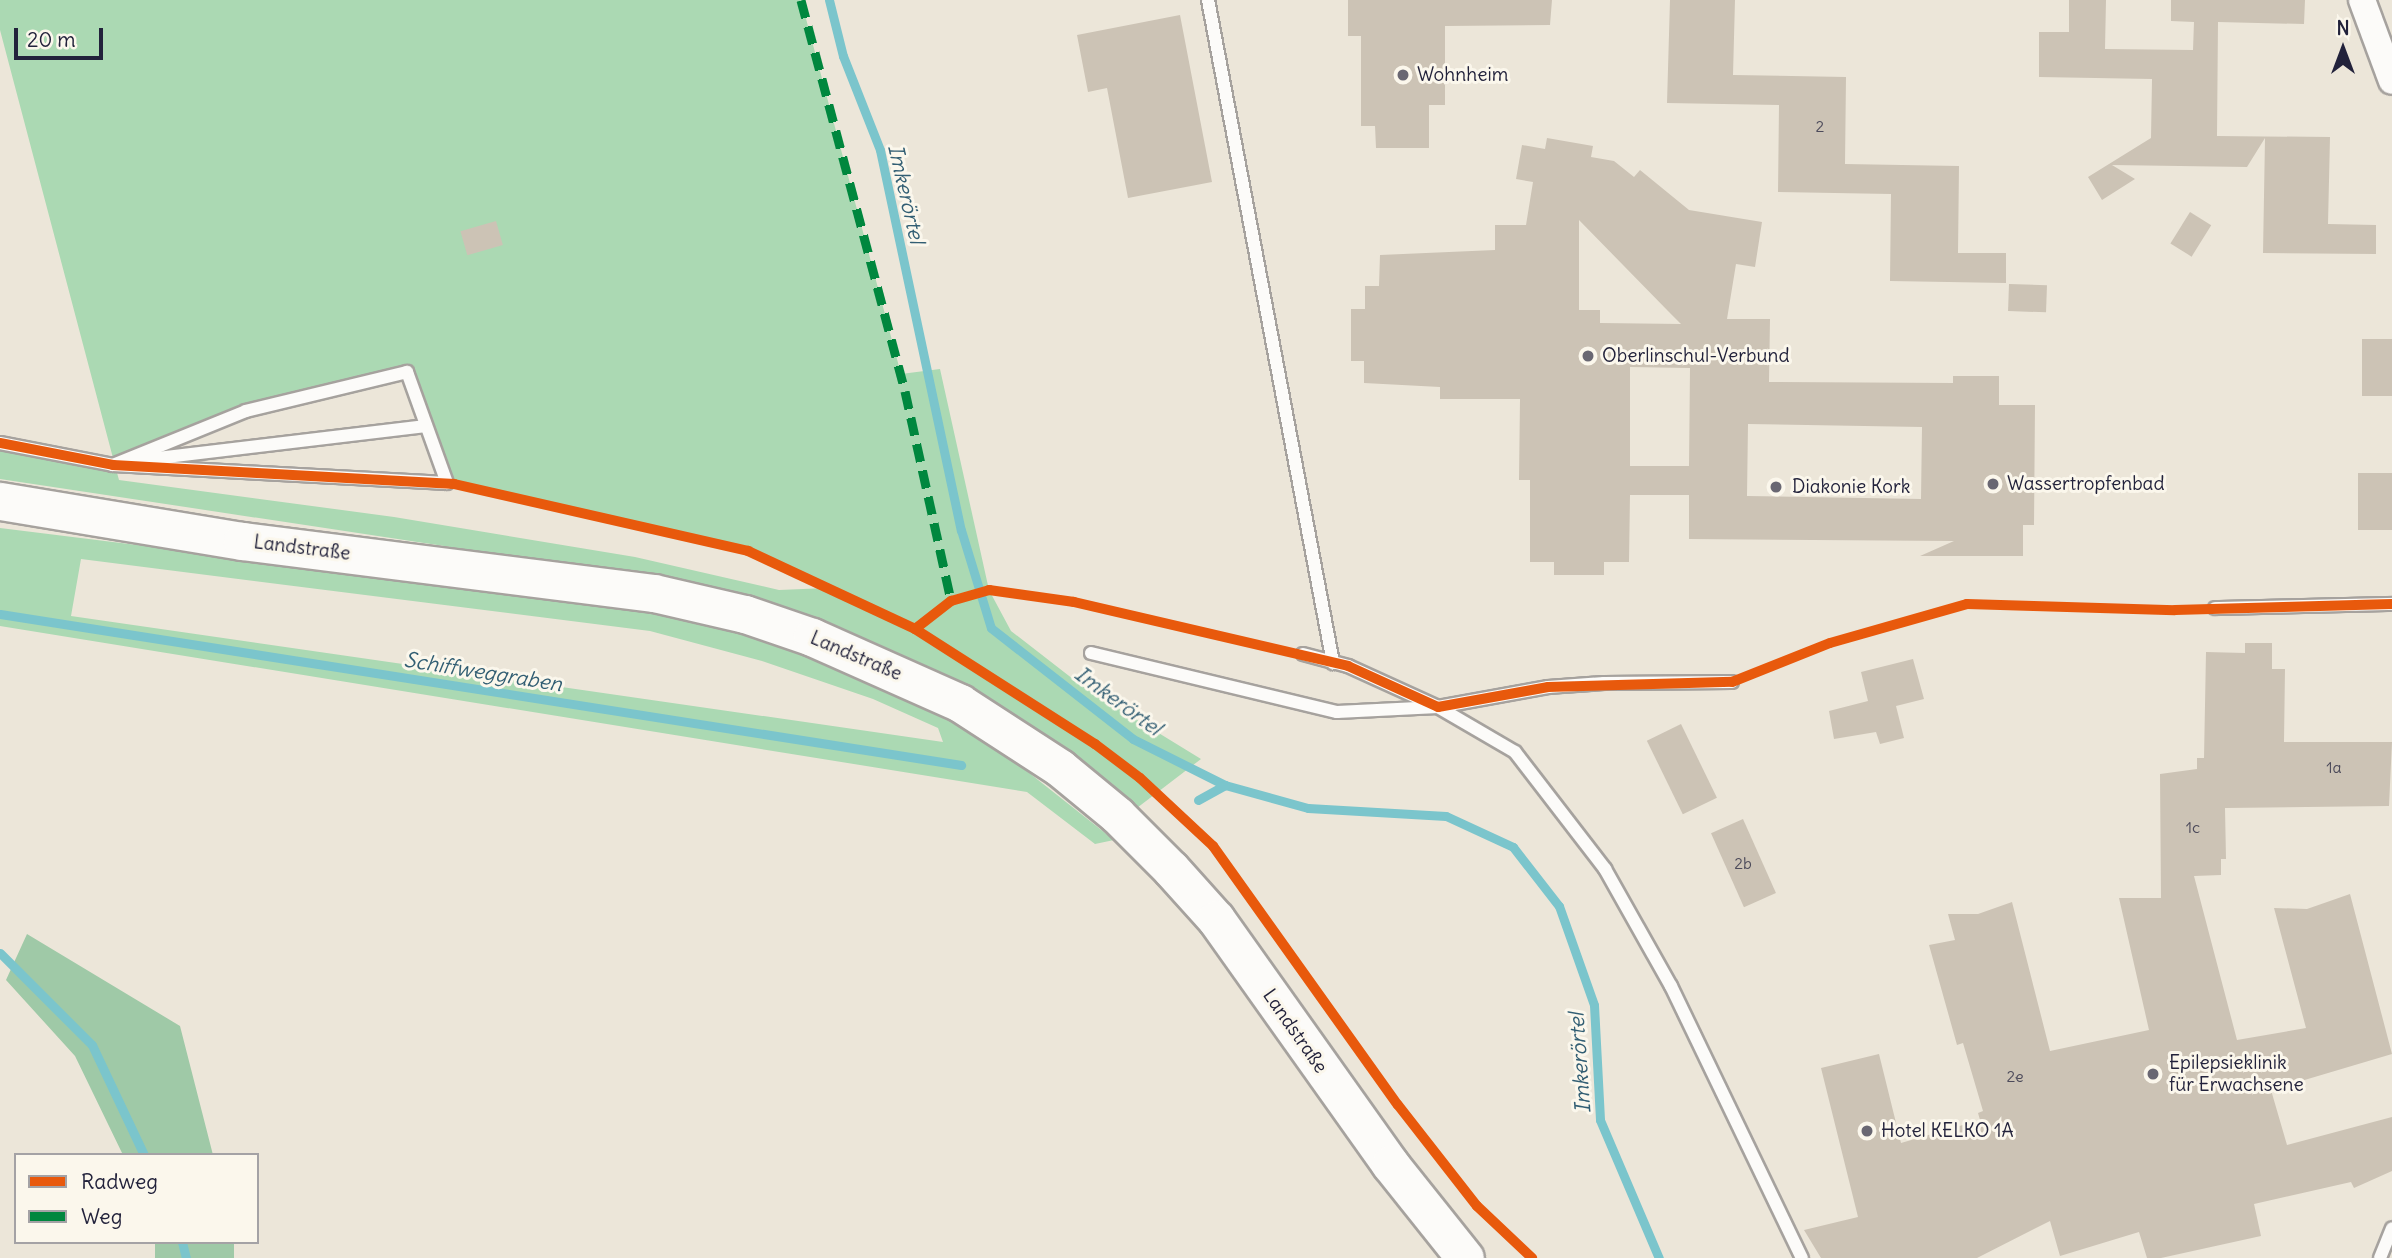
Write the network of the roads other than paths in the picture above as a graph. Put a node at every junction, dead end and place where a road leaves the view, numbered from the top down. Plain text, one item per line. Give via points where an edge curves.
1 (1208, 0) edge
2 (2362, 0) edge
3 (2392, 81) edge
4 (426, 426) junction
5 (0, 443) edge
6 (113, 465) junction
7 (0, 501) edge
8 (2392, 604) edge
9 (2215, 608) dead end
10 (1091, 653) dead end
11 (1303, 654) dead end
12 (1333, 663) junction
13 (1732, 682) dead end
14 (1438, 706) junction
15 (2392, 1228) edge
16 (1465, 1258) edge
17 (1802, 1258) edge
18 (2380, 1258) edge

1 - 12 lane
2 - 3 street
4 - 6 lane
4 - 6 lane via 407,372 246,411
4 - 6 lane via 447,483
5 - 6 lane
7 - 16 main road, Landstraße via 242,541 654,593 745,614 812,637 960,702 1060,768 1117,815 1171,869 1216,919 1390,1164
8 - 9 lane
10 - 14 lane via 1337,712
11 - 12 lane
12 - 14 lane
13 - 14 lane via 1548,687
14 - 17 lane via 1515,752 1605,869 1671,986
15 - 18 lane

